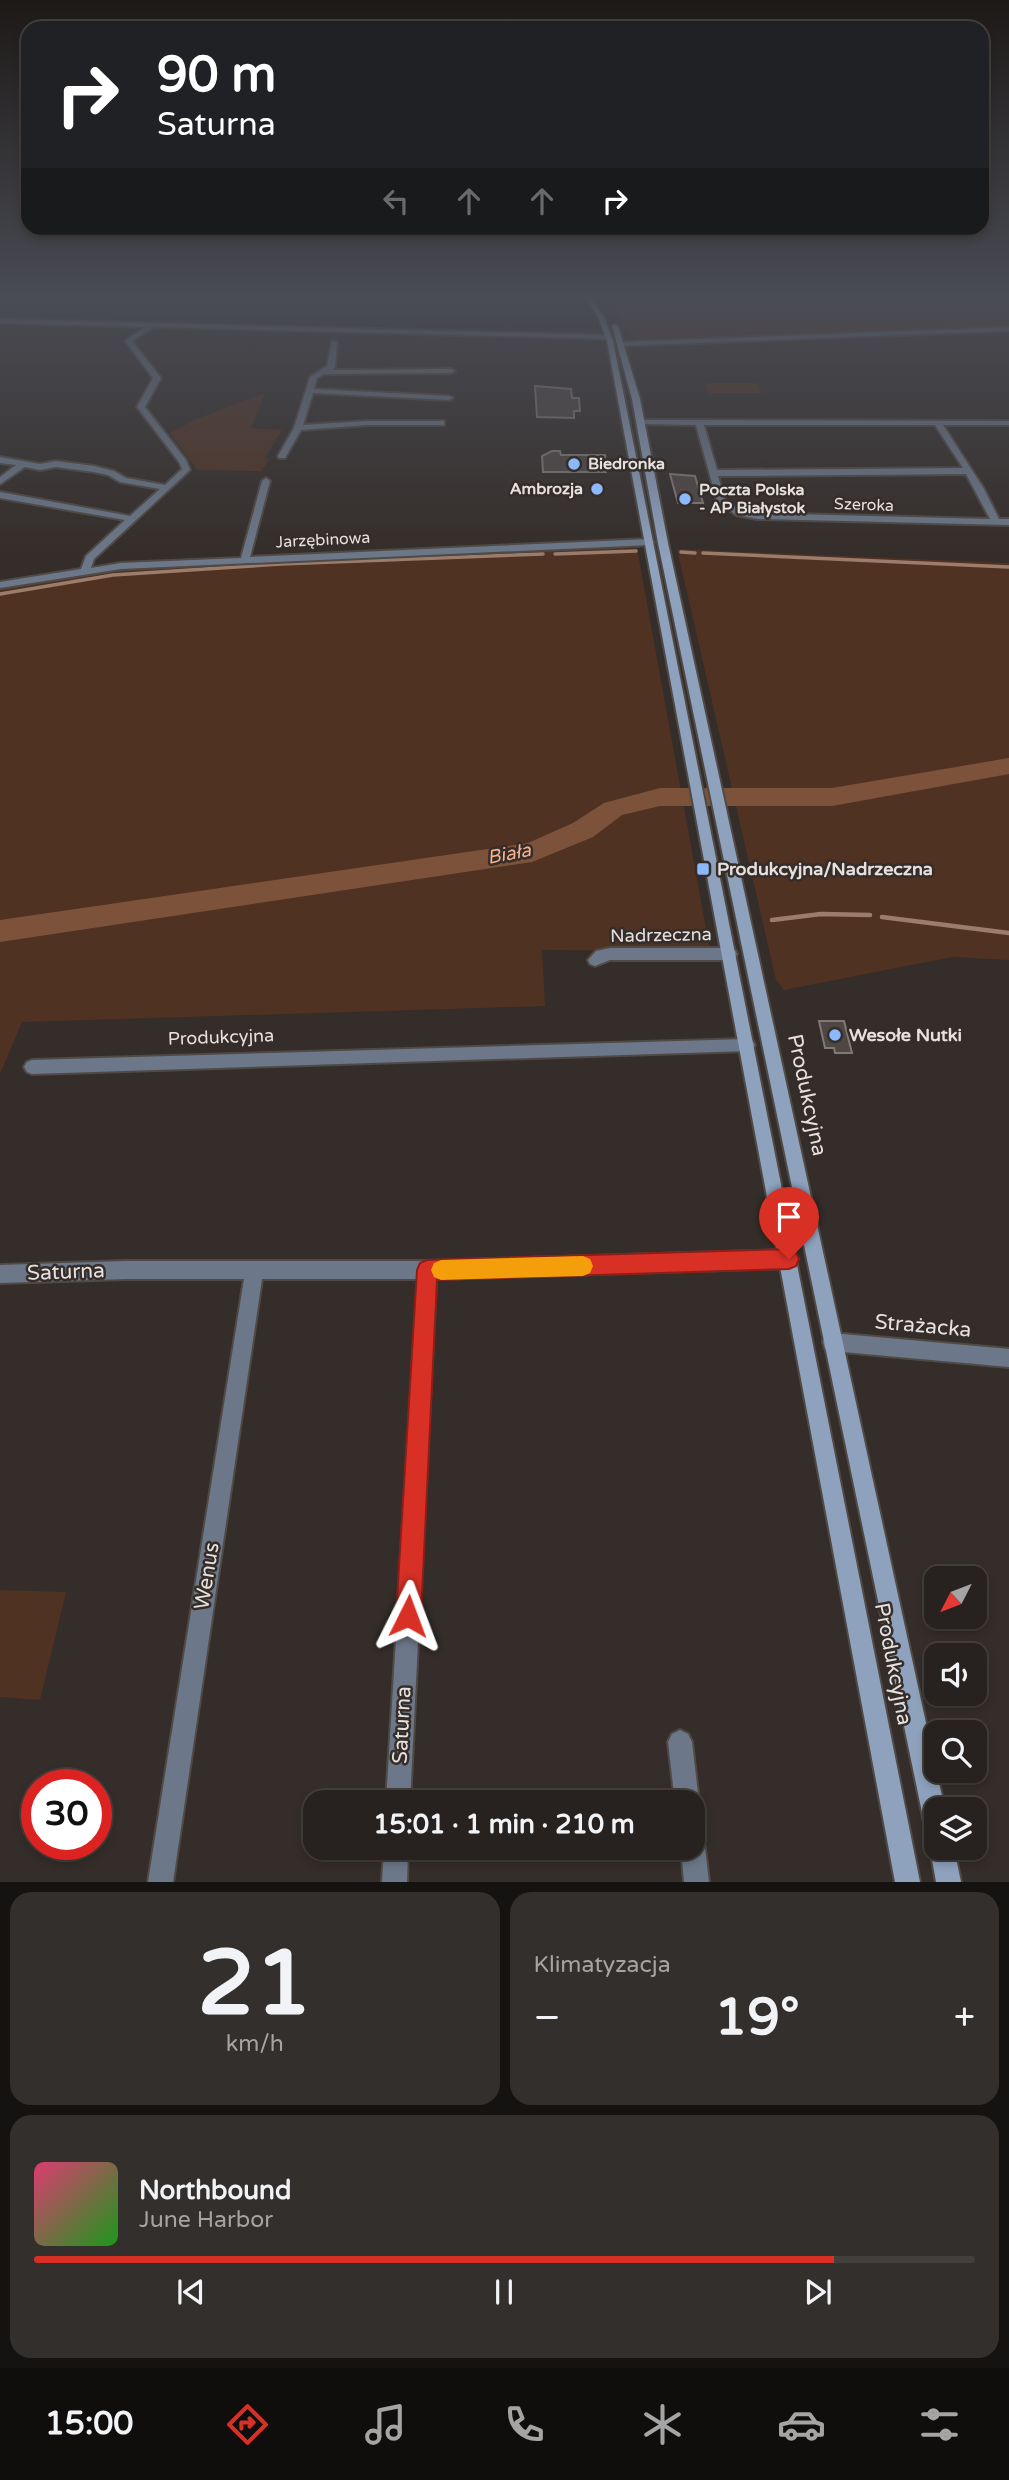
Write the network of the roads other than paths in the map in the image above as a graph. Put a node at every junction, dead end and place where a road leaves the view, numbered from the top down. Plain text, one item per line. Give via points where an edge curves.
1 (154, 383) edge
2 (312, 383) edge
3 (618, 383) edge
4 (630, 383) edge
5 (310, 391) junction
6 (449, 398) dead end
7 (640, 422) junction
8 (699, 422) junction
9 (441, 423) dead end
10 (626, 423) junction
11 (937, 423) junction
12 (1009, 424) edge
13 (298, 428) junction
14 (282, 456) dead end
15 (0, 460) edge
16 (24, 464) junction
17 (967, 471) junction
18 (713, 473) junction
19 (0, 481) edge
20 (266, 481) dead end
21 (168, 488) junction
22 (0, 495) edge
23 (132, 519) junction
24 (996, 522) junction
25 (1009, 522) edge
26 (649, 542) junction
27 (663, 543) junction
28 (245, 560) junction
29 (86, 570) junction
30 (0, 585) edge
31 (710, 808) junction
32 (730, 954) junction
33 (595, 960) dead end
34 (747, 1045) junction
35 (32, 1067) dead end
36 (789, 1259) junction
37 (427, 1270) junction
38 (254, 1271) junction
39 (0, 1274) edge
40 (832, 1342) junction
41 (1009, 1358) edge
42 (680, 1742) dead end
43 (399, 1790) edge
44 (686, 1790) edge
45 (931, 1797) edge
46 (395, 1860) edge
47 (694, 1860) edge
48 (945, 1860) edge
49 (160, 1881) edge
50 (394, 1881) edge
51 (697, 1881) edge
52 (908, 1881) edge
53 (949, 1881) edge

1 - 21 street via 141,408 186,465
2 - 5 street
3 - 10 main road, Produkcyjna
4 - 7 main road, Produkcyjna
5 - 6 street
5 - 13 street
7 - 8 street
7 - 10 main road
7 - 27 main road, Produkcyjna
8 - 11 street
8 - 18 street, Szeroka
9 - 13 street
10 - 26 main road, Produkcyjna
11 - 12 street
11 - 17 street
13 - 14 street
15 - 16 street
16 - 19 street
16 - 21 street via 94,469
17 - 18 street
17 - 24 street
18 - 24 street, Szeroka via 721,501 739,513
20 - 28 street
21 - 23 street
22 - 23 street
23 - 29 street via 89,558
24 - 25 street, Szeroka
26 - 27 main road
26 - 28 street, Jarzębinowa
26 - 31 main road, Produkcyjna via 696,778
27 - 31 main road, Produkcyjna via 713,779
28 - 29 street, Jarzębinowa
29 - 30 street, Jarzębinowa
31 - 32 main road, Produkcyjna
31 - 40 main road, Produkcyjna
32 - 33 street, Nadrzeczna via 610,954
32 - 34 main road, Produkcyjna
34 - 35 street, Produkcyjna
34 - 36 main road, Produkcyjna
36 - 37 street, Saturna
36 - 52 main road, Produkcyjna
37 - 38 street, Saturna
37 - 43 street, Saturna
38 - 39 street, Saturna
38 - 49 street, Wenus
40 - 41 street, Strażacka
40 - 45 main road, Produkcyjna
42 - 44 street
46 - 50 street
47 - 51 street
48 - 53 main road

